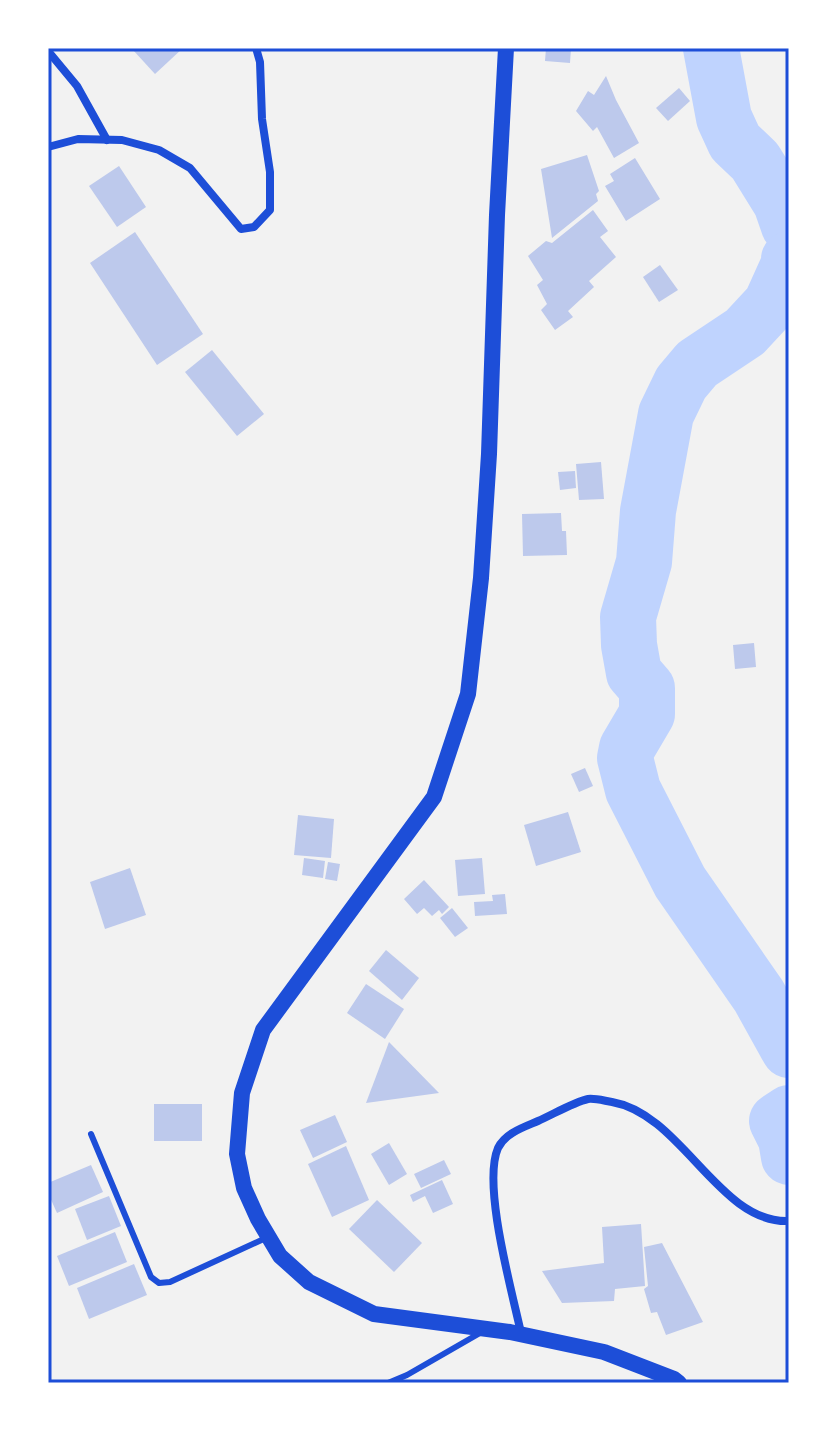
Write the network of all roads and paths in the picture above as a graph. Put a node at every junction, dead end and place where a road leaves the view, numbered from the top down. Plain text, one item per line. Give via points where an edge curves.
1 (256, 48) edge
2 (506, 48) edge
3 (48, 51) edge
4 (107, 140) junction
5 (48, 147) edge
6 (91, 1134) dead end
7 (789, 1221) edge
8 (268, 1237) junction
9 (486, 1329) junction
10 (521, 1334) junction
11 (388, 1383) edge
12 (679, 1383) edge

1 - 4 street via 270,210 254,227 241,229 190,168 159,150
2 - 8 main road via 489,454 468,694 434,797 263,1030 242,1093 237,1154 244,1188
3 - 4 street via 77,86
4 - 5 street via 78,139
6 - 8 lane via 151,1277 159,1283
7 - 10 street via 760,1216 738,1204 664,1130 627,1105 590,1099 516,1130 499,1145 493,1170 499,1233
8 - 9 main road via 309,1282 374,1314
9 - 10 main road
9 - 11 lane
10 - 12 main road via 604,1352

